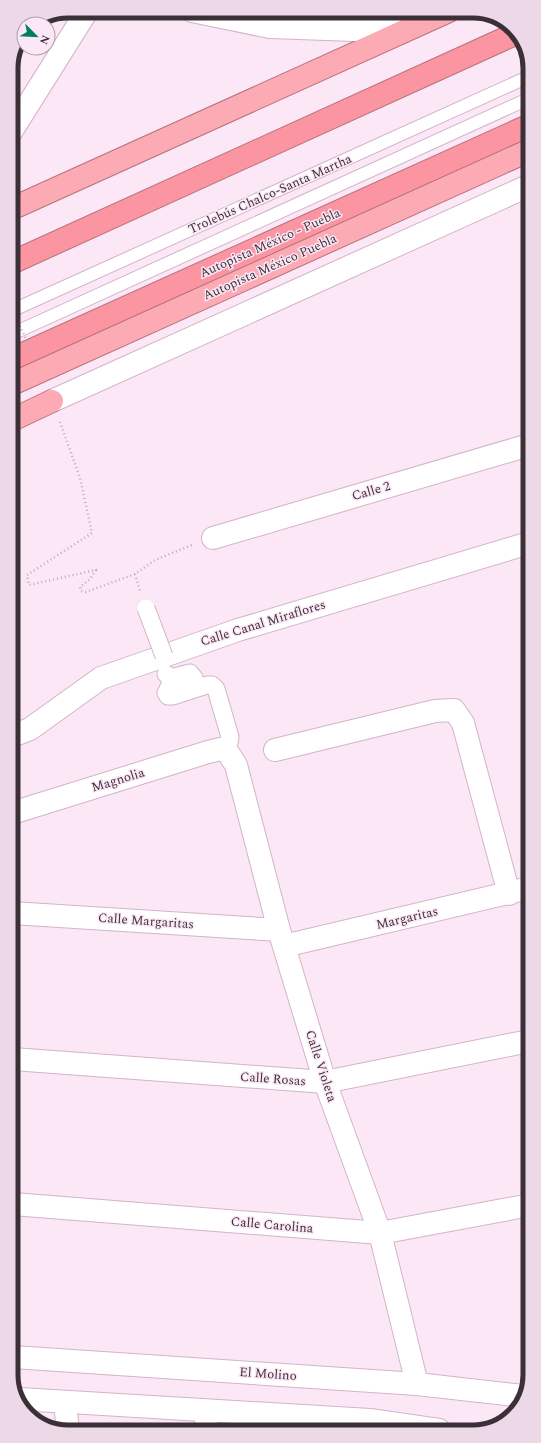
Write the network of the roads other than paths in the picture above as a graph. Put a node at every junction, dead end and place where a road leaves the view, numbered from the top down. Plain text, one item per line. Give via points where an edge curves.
1 (83, 18) edge
2 (265, 18) edge
3 (381, 18) edge
4 (434, 18) edge
5 (275, 19) edge
6 (511, 36) edge
7 (523, 79) edge
8 (523, 101) edge
9 (18, 121) edge
10 (523, 128) edge
11 (523, 153) edge
12 (523, 188) edge
13 (18, 206) edge
14 (18, 260) edge
15 (18, 307) edge
16 (18, 331) edge
17 (18, 356) edge
18 (18, 381) edge
19 (52, 401) joint
20 (18, 417) edge
21 (523, 447) edge
22 (213, 538) road end
23 (523, 545) edge
24 (146, 608) dead end
25 (164, 656) dead end
26 (166, 674) dead end
27 (18, 734) edge
28 (225, 748) junction
29 (275, 750) dead end
30 (18, 811) edge
31 (519, 891) edge
32 (18, 914) edge
33 (281, 938) junction
34 (523, 1042) edge
35 (18, 1059) edge
36 (325, 1082) junction
37 (18, 1204) edge
38 (523, 1206) edge
39 (380, 1233) junction
40 (18, 1357) edge
41 (417, 1384) junction
42 (518, 1395) edge
43 (25, 1399) edge
44 (65, 1402) junction
45 (206, 1421) edge
46 (67, 1425) edge
47 (371, 1425) edge

1 - 9 street
2 - 5 street
3 - 5 street via 354,30
4 - 13 highway
6 - 14 highway
7 - 15 lane, Trolebús Chalco-Santa Martha
8 - 16 lane
10 - 17 highway, Autopista México - Puebla
11 - 18 highway, Autopista México Puebla, bridge
12 - 19 street
19 - 20 highway
21 - 22 street, Calle 2
23 - 27 street, Calle Canal Miraflores via 238,630 101,678 30,729
24 - 25 street, bridge
26 - 28 street via 171,678 190,673 194,678 191,682 169,687 166,693 168,696 207,685 212,685 216,689 230,737
28 - 30 street, Magnolia
28 - 33 street, Calle Violeta via 236,765
29 - 31 street via 435,711 454,710 463,723
31 - 33 street, Margaritas
32 - 33 street, Calle Margaritas
33 - 36 street, Calle Violeta
34 - 36 street, Calle Rosas
35 - 36 street, Calle Rosas
36 - 39 street, Calle Violeta
37 - 39 street, Calle Carolina
38 - 39 street, Calle Carolina
39 - 41 street, Calle Violeta
40 - 41 street, El Molino
41 - 42 street, El Molino
43 - 44 street
44 - 45 street
44 - 46 street
45 - 47 street

